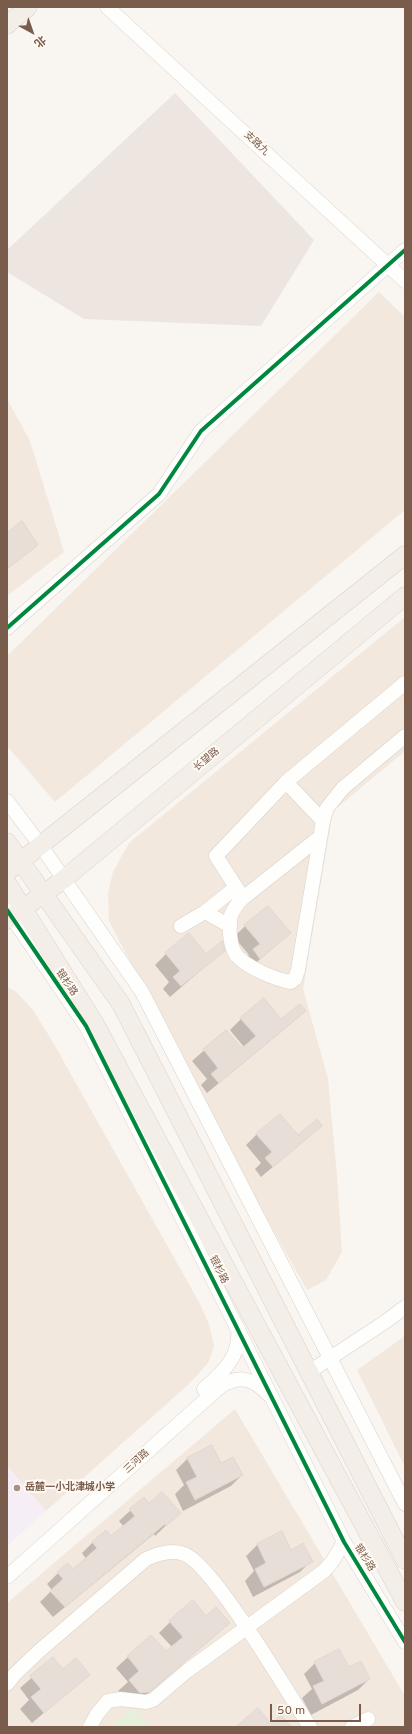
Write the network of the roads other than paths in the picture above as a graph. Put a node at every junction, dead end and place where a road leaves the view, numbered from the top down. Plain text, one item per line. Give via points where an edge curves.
1 (28, 7) edge
2 (107, 7) edge
3 (7, 25) edge
4 (405, 250) edge
5 (388, 265) junction
6 (405, 281) edge
7 (405, 555) edge
8 (405, 596) edge
9 (7, 628) edge
10 (405, 683) edge
11 (405, 736) edge
12 (286, 782) junction
13 (7, 801) edge
14 (323, 821) junction
15 (320, 837) junction
16 (7, 842) edge
17 (41, 846) junction
18 (22, 861) junction
19 (7, 872) edge
20 (64, 879) junction
21 (7, 883) edge
22 (43, 892) junction
23 (239, 893) junction
24 (205, 912) junction
25 (12, 914) edge
26 (181, 926) dead end
27 (230, 926) junction
28 (405, 1307) edge
29 (238, 1328) junction
30 (330, 1358) junction
31 (309, 1372) junction
32 (273, 1399) junction
33 (405, 1504) edge
34 (344, 1542) junction
35 (405, 1560) edge
36 (7, 1564) edge
37 (7, 1577) edge
38 (405, 1602) edge
39 (246, 1627) junction
40 (405, 1642) edge
41 (7, 1684) edge
42 (368, 1719) dead end
43 (90, 1727) edge
44 (310, 1727) edge
45 (352, 1727) edge

1 - 3 main road
2 - 5 street, 支路九
4 - 5 street
5 - 6 street, 支路九
5 - 9 street via 201,431 159,494
7 - 17 main road
8 - 20 main road, 长望路
10 - 12 street
11 - 14 street via 339,792 327,808
12 - 14 street
12 - 23 street via 216,856
13 - 17 street
14 - 15 street
15 - 23 street
15 - 27 street via 295,979 291,982 281,981 241,959 235,954
16 - 18 main road
17 - 18 main road
17 - 20 street
18 - 19 main road
18 - 22 main road
20 - 22 main road, 长望路
20 - 30 street via 142,992
21 - 25 main road, 银杉路
22 - 25 main road, 长望路
22 - 31 main road via 121,1004
23 - 24 street
23 - 27 street
24 - 26 street
24 - 27 street
25 - 29 street, 银杉路 via 86,1026
25 - 38 main road, 银杉路 via 95,1024
28 - 30 street
29 - 32 street, 银杉路
29 - 36 street, 三河路 via 237,1347 220,1374
30 - 31 street
30 - 33 street
31 - 35 main road
32 - 34 street, 银杉路
32 - 37 street, 三河路 via 258,1385 241,1379 230,1380 221,1386
34 - 39 street via 324,1571
34 - 40 street, 银杉路
39 - 41 street via 205,1569 184,1554 159,1553 146,1559 38,1652
39 - 43 street via 153,1700 108,1701
39 - 44 street
42 - 45 street

